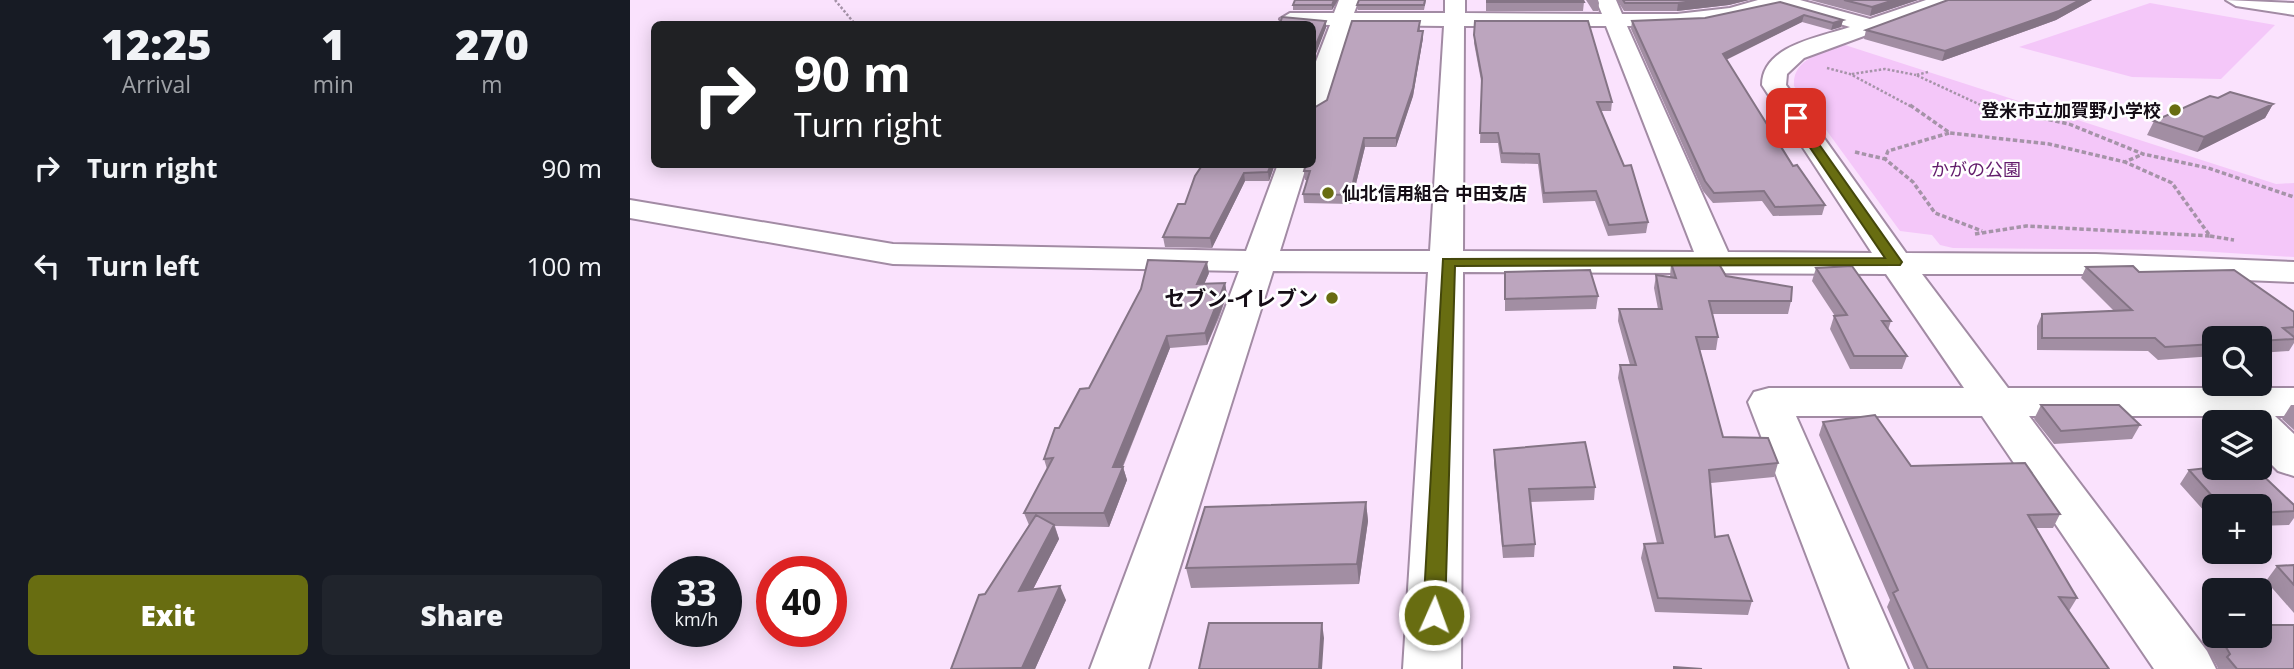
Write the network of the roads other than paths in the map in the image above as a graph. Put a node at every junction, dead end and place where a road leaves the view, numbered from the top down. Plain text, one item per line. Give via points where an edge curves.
1 (1778, 0) edge
2 (1944, 0) edge
3 (2236, 0) edge
4 (2294, 9) edge
5 (1346, 10) edge
6 (1455, 10) edge
7 (1610, 10) edge
8 (1290, 19) edge
9 (1871, 26) junction
10 (1316, 96) edge
11 (1292, 168) edge
12 (630, 209) edge
13 (1260, 261) junction
14 (1448, 262) junction
15 (1715, 262) junction
16 (1895, 262) junction
17 (2294, 272) edge
18 (1994, 402) junction
19 (2294, 402) edge
20 (2271, 410) edge
21 (2202, 414) edge
22 (2272, 438) edge
23 (2294, 460) edge
24 (1119, 669) edge
25 (1432, 669) edge
26 (1879, 669) edge
27 (2187, 669) edge

1 - 7 street via 1713,17
1 - 9 street
2 - 9 street
3 - 4 street
5 - 6 street
5 - 8 street
5 - 10 street
6 - 7 street
6 - 14 street
7 - 15 street
9 - 16 street via 1796,52 1780,64 1773,78 1781,98
11 - 13 street
12 - 13 street via 893,254
13 - 14 street
13 - 24 street
14 - 15 street
14 - 25 street
15 - 16 street
16 - 17 street
16 - 18 street
18 - 21 street
18 - 26 street via 1769,402
18 - 27 street
19 - 20 street
22 - 23 street

